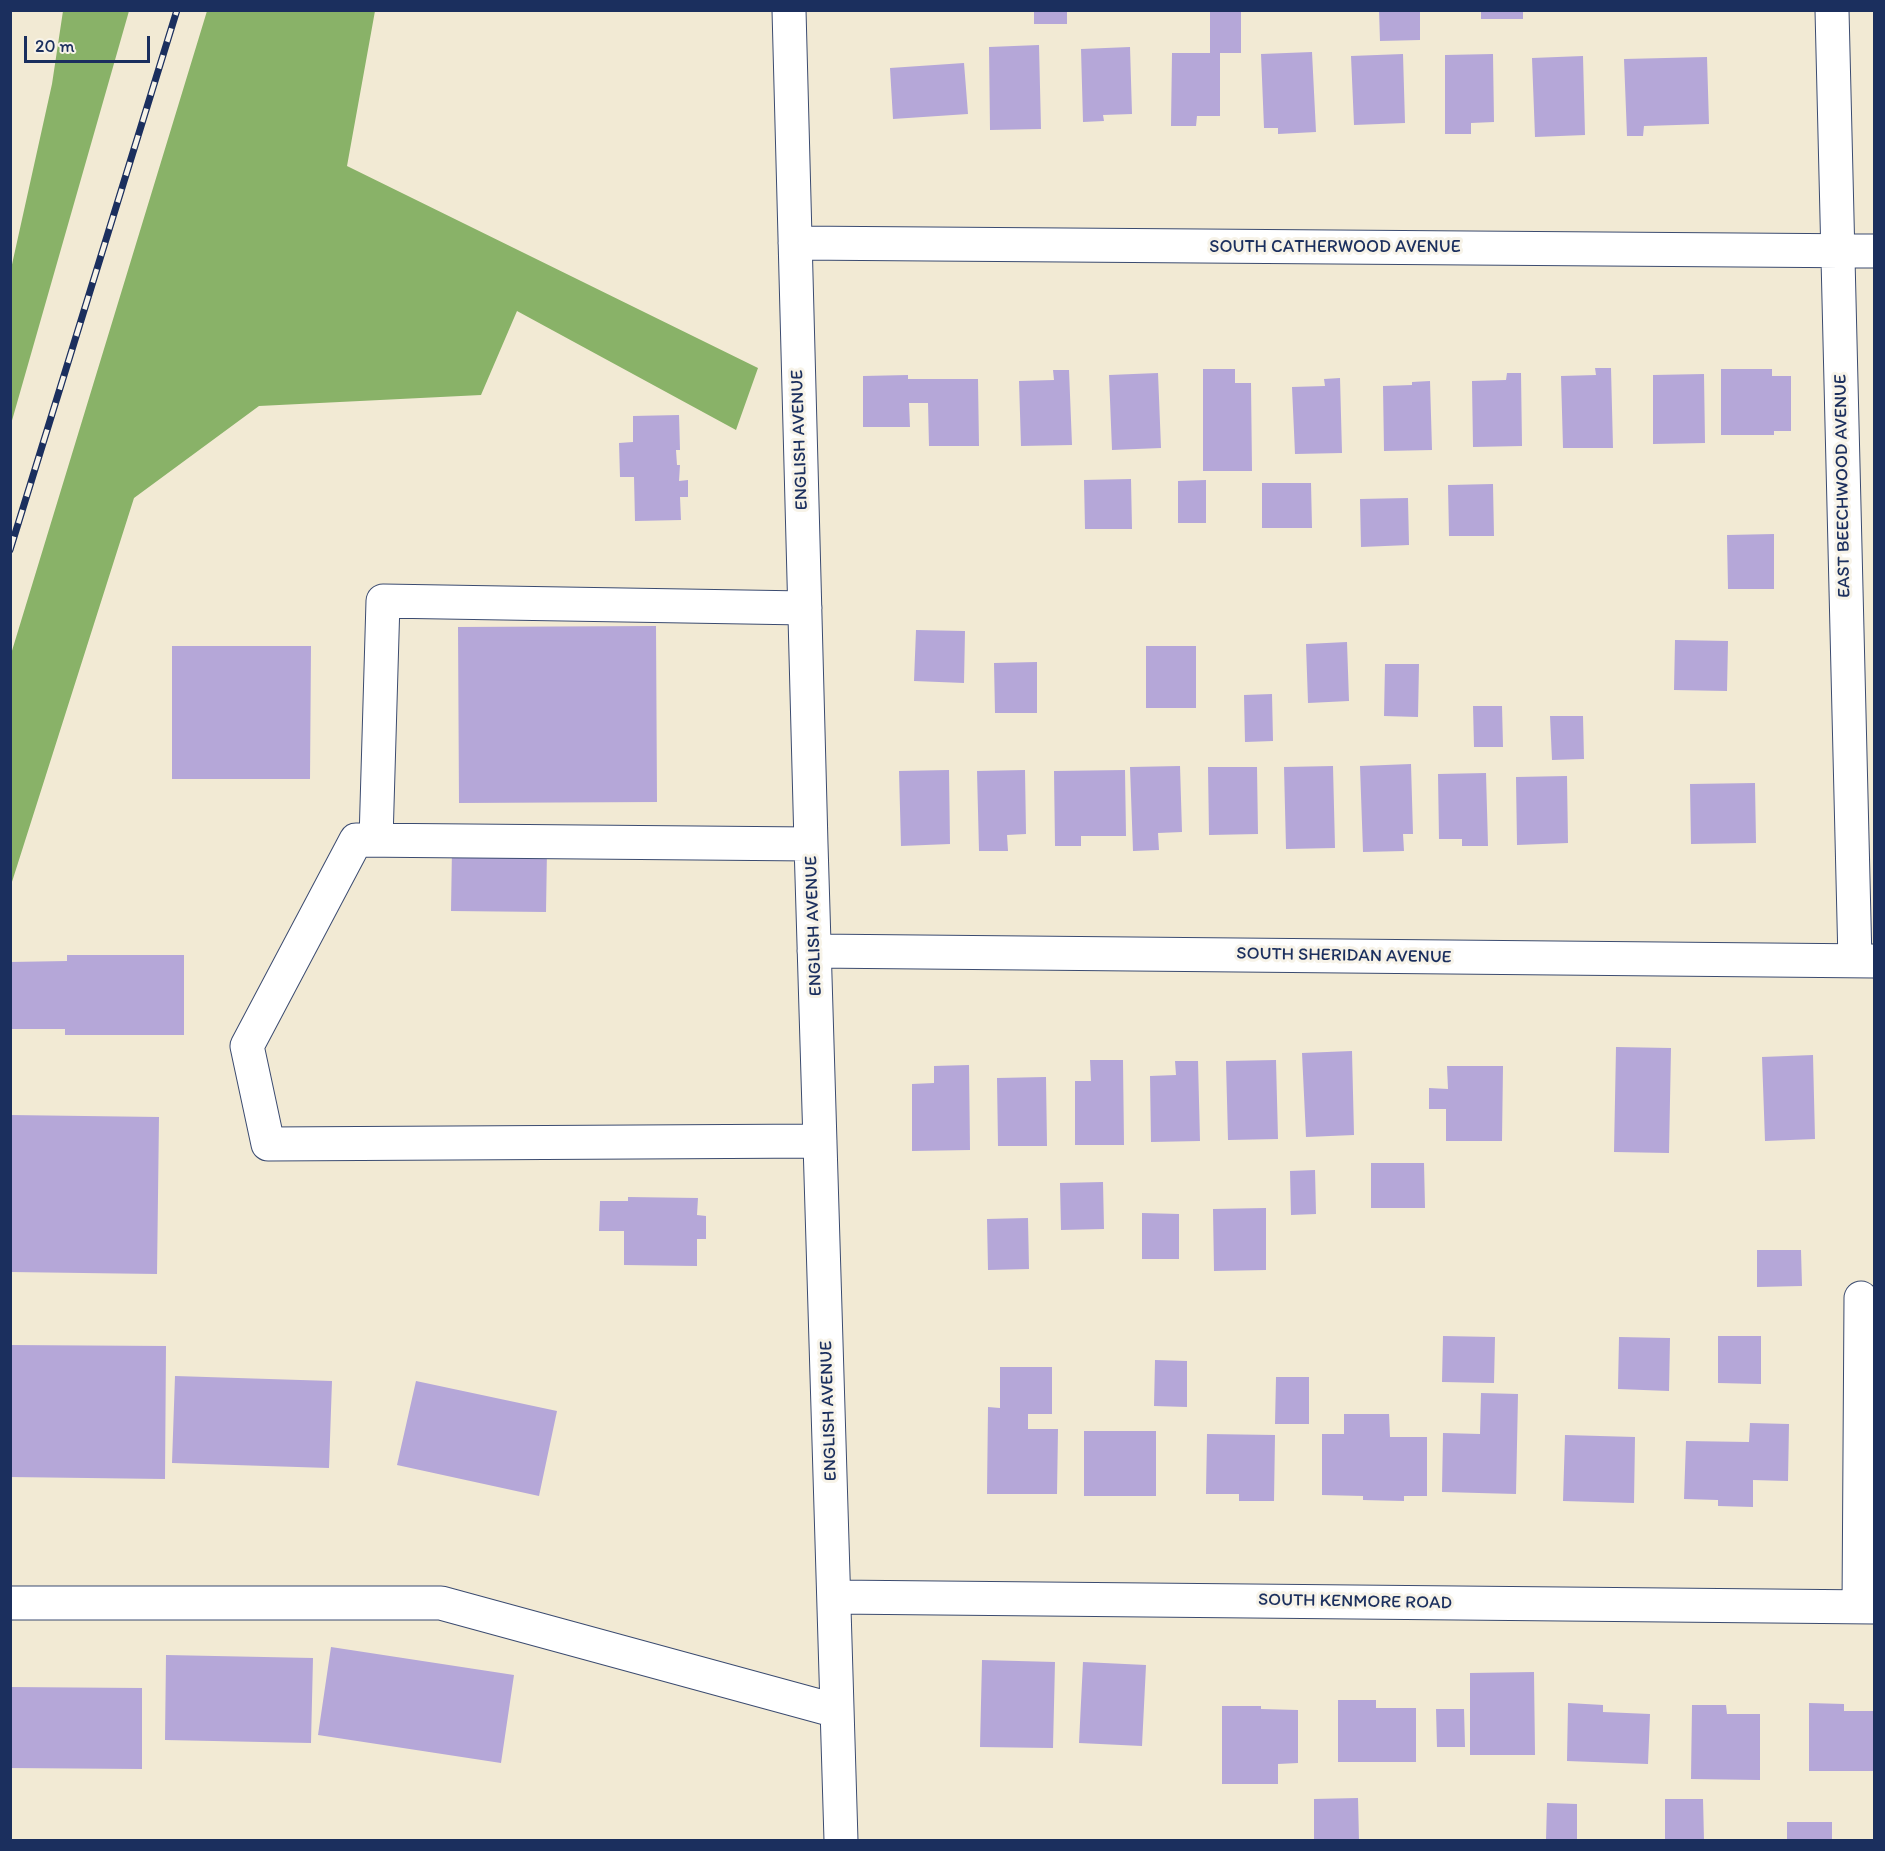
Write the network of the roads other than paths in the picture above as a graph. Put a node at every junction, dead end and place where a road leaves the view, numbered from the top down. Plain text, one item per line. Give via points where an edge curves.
1 (789, 10) edge
2 (1832, 10) edge
3 (795, 243) junction
4 (1836, 250) junction
5 (1875, 251) edge
6 (805, 608) junction
7 (1860, 622) edge
8 (376, 840) junction
9 (811, 844) junction
10 (814, 951) junction
11 (1865, 961) edge
12 (820, 1141) junction
13 (1861, 1298) dead end
14 (834, 1597) junction
15 (10, 1603) edge
16 (1867, 1607) edge
17 (837, 1711) junction
18 (841, 1840) edge

1 - 3 street, ENGLISH AVENUE
2 - 4 street, EAST BEECHWOOD AVENUE
3 - 4 street, SOUTH CATHERWOOD AVENUE
3 - 6 street, ENGLISH AVENUE
4 - 5 street, SOUTH CATHERWOOD AVENUE
4 - 7 street, EAST BEECHWOOD AVENUE
6 - 8 street via 383,601
6 - 9 street, ENGLISH AVENUE
7 - 11 street, EAST BEECHWOOD AVENUE
8 - 9 street
8 - 12 street via 356,840 247,1046 268,1144
9 - 10 street, ENGLISH AVENUE
10 - 11 street, SOUTH SHERIDAN AVENUE
10 - 12 street, ENGLISH AVENUE
12 - 14 street, ENGLISH AVENUE
13 - 16 street
14 - 16 street, SOUTH KENMORE ROAD
14 - 17 street, ENGLISH AVENUE
15 - 17 street via 441,1603
17 - 18 street, ENGLISH AVENUE

